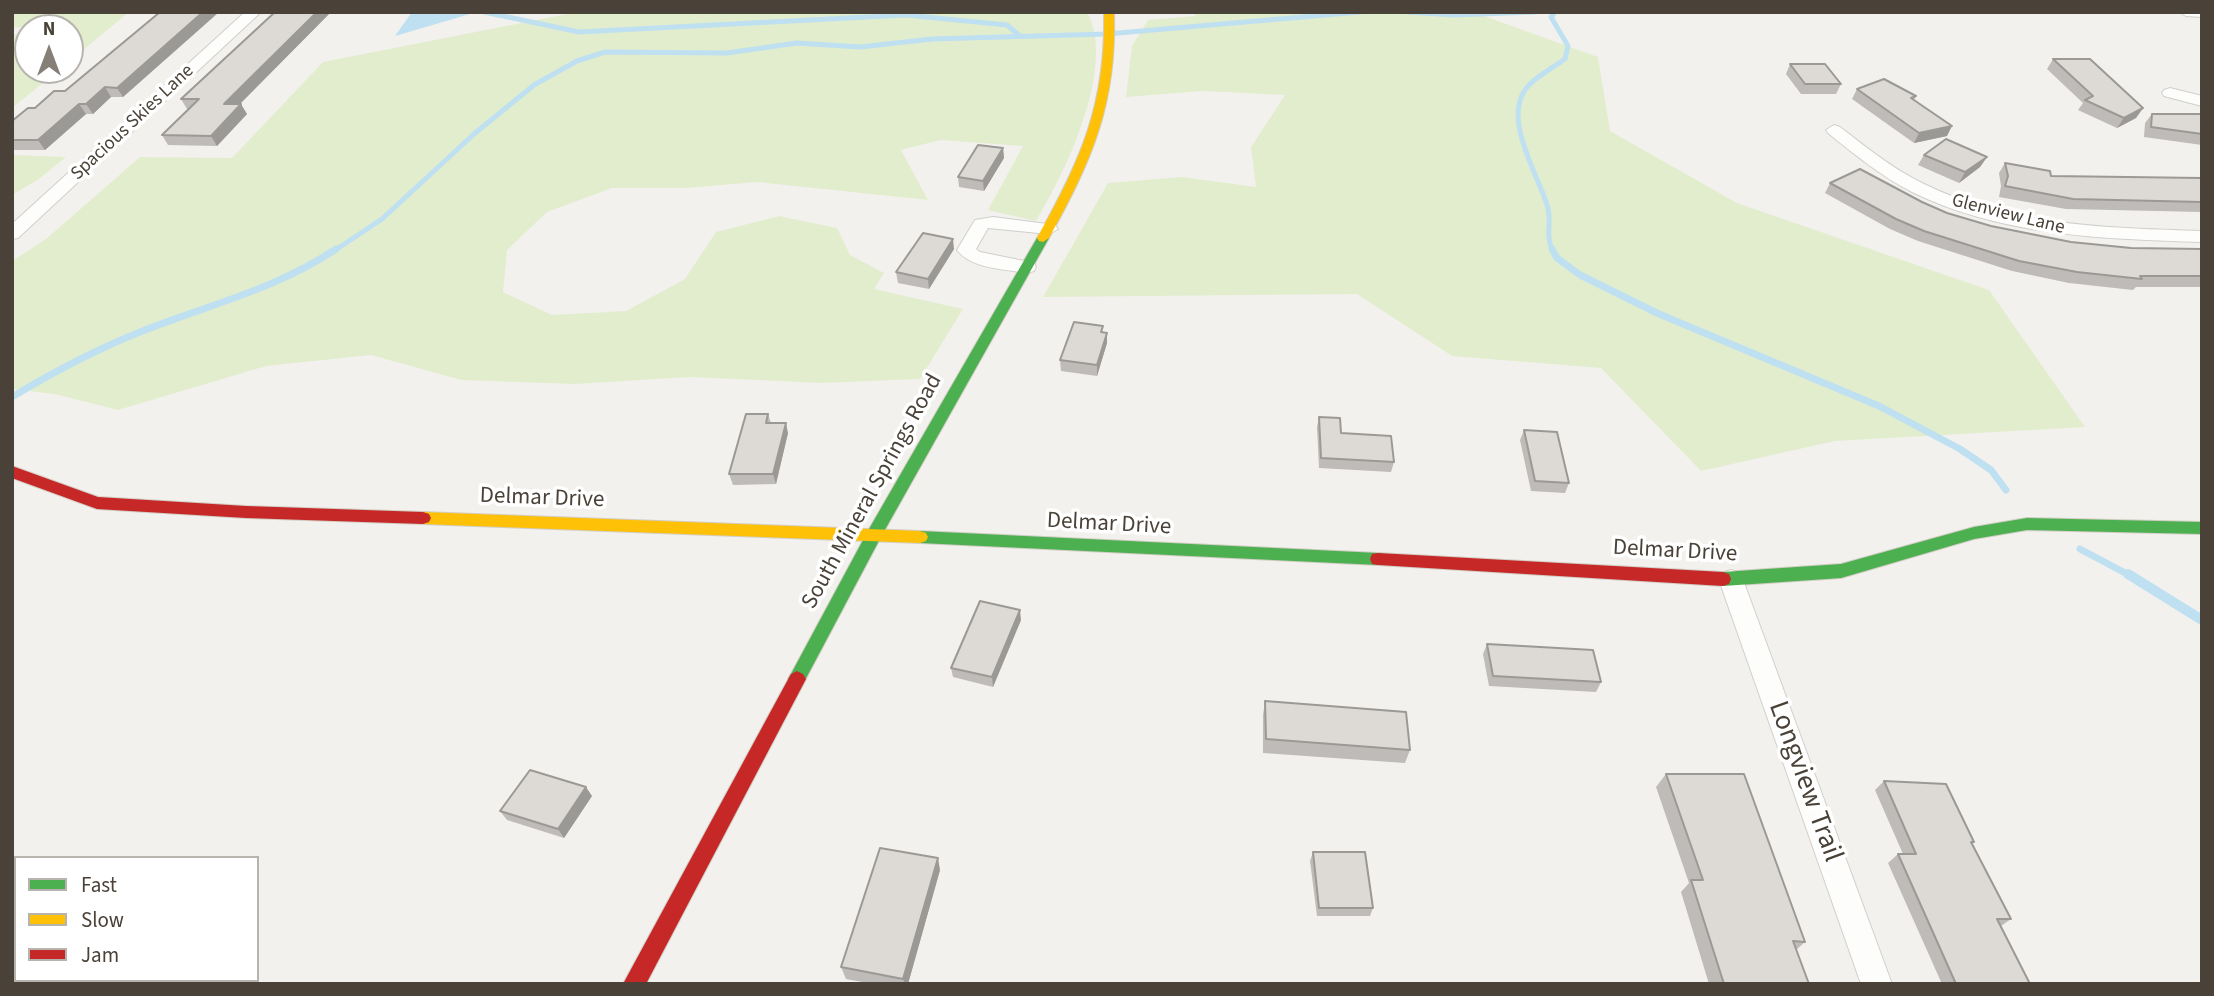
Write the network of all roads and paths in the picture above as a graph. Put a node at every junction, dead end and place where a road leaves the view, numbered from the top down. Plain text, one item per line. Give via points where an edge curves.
1 (254, 12) edge
2 (1109, 12) edge
3 (2186, 12) edge
4 (2200, 12) edge
5 (2170, 93) dead end
6 (2202, 101) edge
7 (1834, 130) dead end
8 (1049, 229) junction
9 (12, 234) edge
10 (2202, 237) edge
11 (1027, 267) junction
12 (12, 472) edge
13 (2202, 528) edge
14 (875, 533) junction
15 (1731, 580) junction
16 (634, 984) edge
17 (1877, 984) edge

1 - 9 street, Spacious Skies Lane
2 - 8 street, South Mineral Springs Road via 1112,51 1107,97 1092,145
3 - 4 street
5 - 6 street
7 - 10 street, Glenview Lane via 1898,177 1985,213 2066,231
8 - 11 street, South Mineral Springs Road
8 - 11 street via 981,224 966,250 974,257
11 - 14 street, South Mineral Springs Road
12 - 14 street, Delmar Drive via 97,503
13 - 15 street, Delmar Drive via 2027,524 1974,533 1841,571
14 - 15 street, Delmar Drive
14 - 16 street, South Mineral Springs Road
15 - 17 street, Longview Trail

